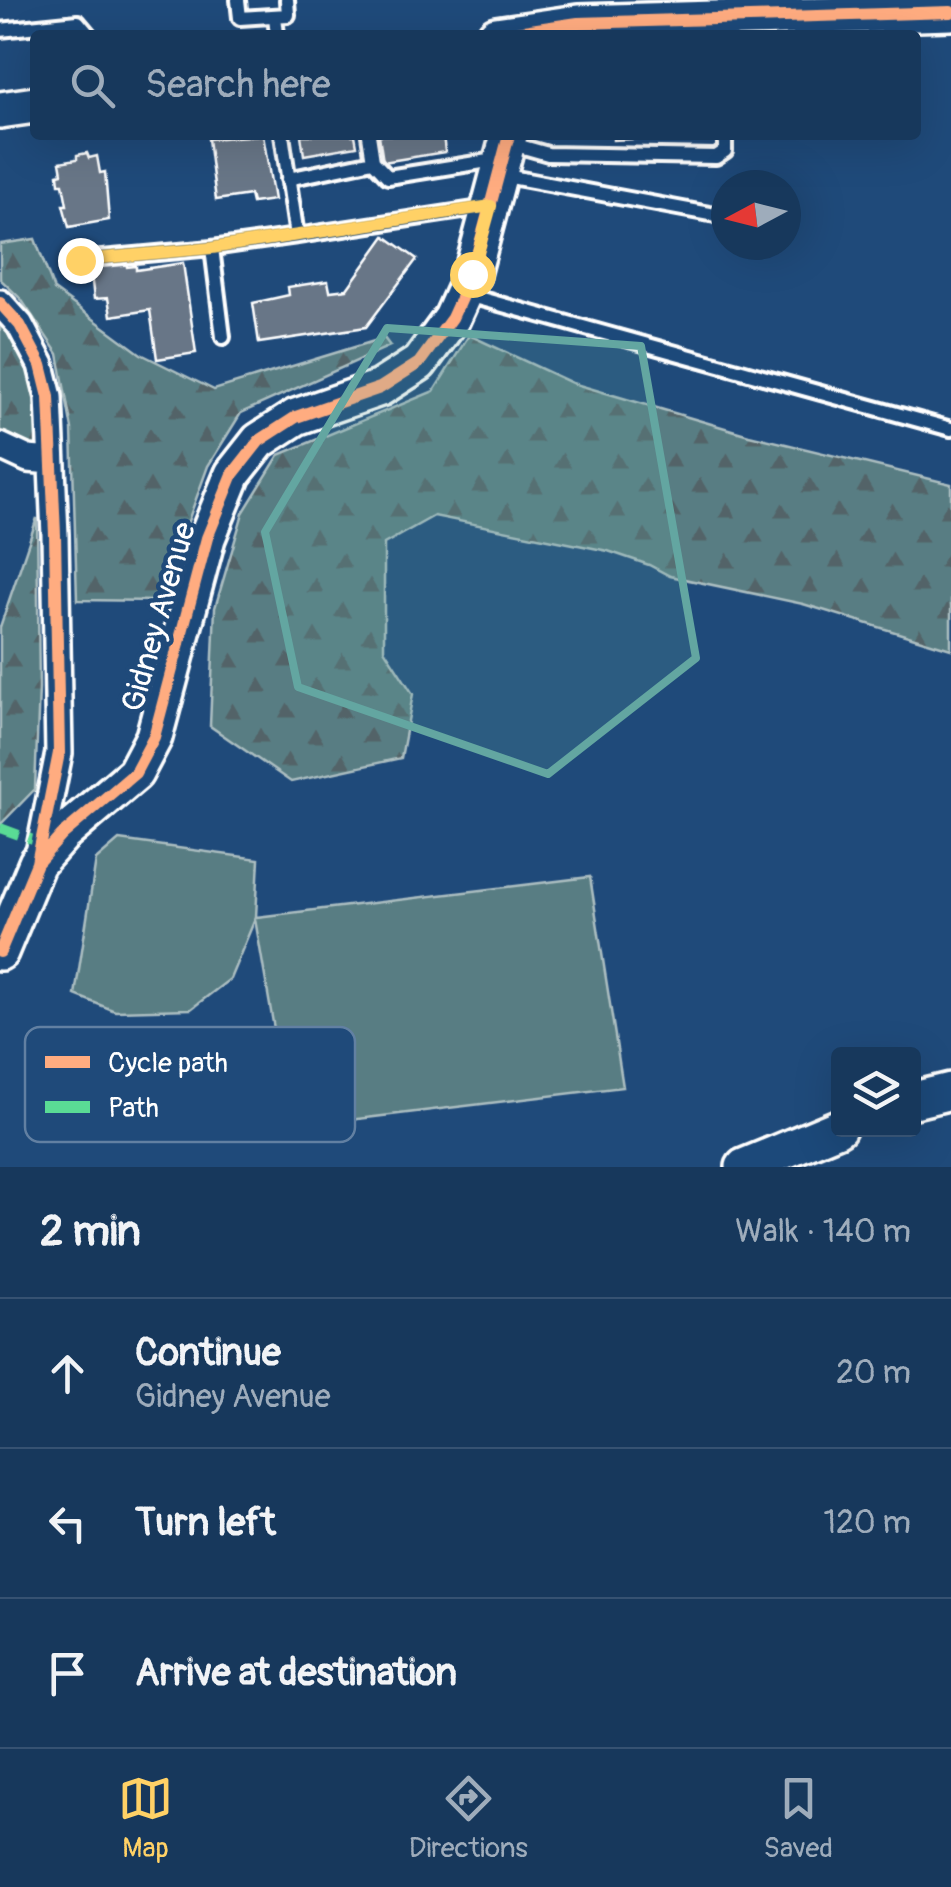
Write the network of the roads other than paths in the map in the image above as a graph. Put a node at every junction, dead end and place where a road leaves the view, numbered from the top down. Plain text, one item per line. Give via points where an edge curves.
1 (238, 0) edge
2 (287, 0) edge
3 (933, 8) edge
4 (275, 16) junction
5 (539, 21) edge
6 (719, 27) edge
7 (0, 30) edge
8 (85, 30) edge
9 (276, 30) edge
10 (511, 30) edge
11 (30, 106) edge
12 (0, 110) edge
13 (283, 140) edge
14 (369, 140) edge
15 (725, 140) edge
16 (373, 161) junction
17 (501, 164) edge
18 (288, 179) junction
19 (711, 213) edge
20 (297, 236) junction
21 (212, 248) junction
22 (80, 260) dead end
23 (463, 294) junction
24 (0, 303) edge
25 (222, 338) dead end
26 (951, 429) edge
27 (0, 446) edge
28 (51, 461) junction
29 (37, 863) junction
30 (0, 952) edge
31 (951, 1091) edge
32 (921, 1098) edge
33 (831, 1131) edge
34 (744, 1167) edge

1 - 4 lane via 240,18
2 - 4 lane via 288,15
3 - 6 street
4 - 9 lane
5 - 6 street
5 - 10 street
7 - 8 lane via 78,22
11 - 12 street
13 - 18 lane
14 - 16 lane
15 - 17 lane via 726,151 716,157 548,154
16 - 17 lane via 388,178
16 - 18 lane
17 - 19 lane
17 - 20 lane
17 - 23 street, Gidney Avenue
18 - 20 lane
20 - 21 lane
21 - 22 lane
21 - 25 lane
23 - 26 lane
23 - 29 street, Gidney Avenue via 419,363 380,388 296,418 259,441 234,474 207,538 154,738 135,773
24 - 28 street via 42,365
27 - 28 street
28 - 29 street via 59,753
29 - 30 street, Gidney Avenue
31 - 32 street
33 - 34 street

